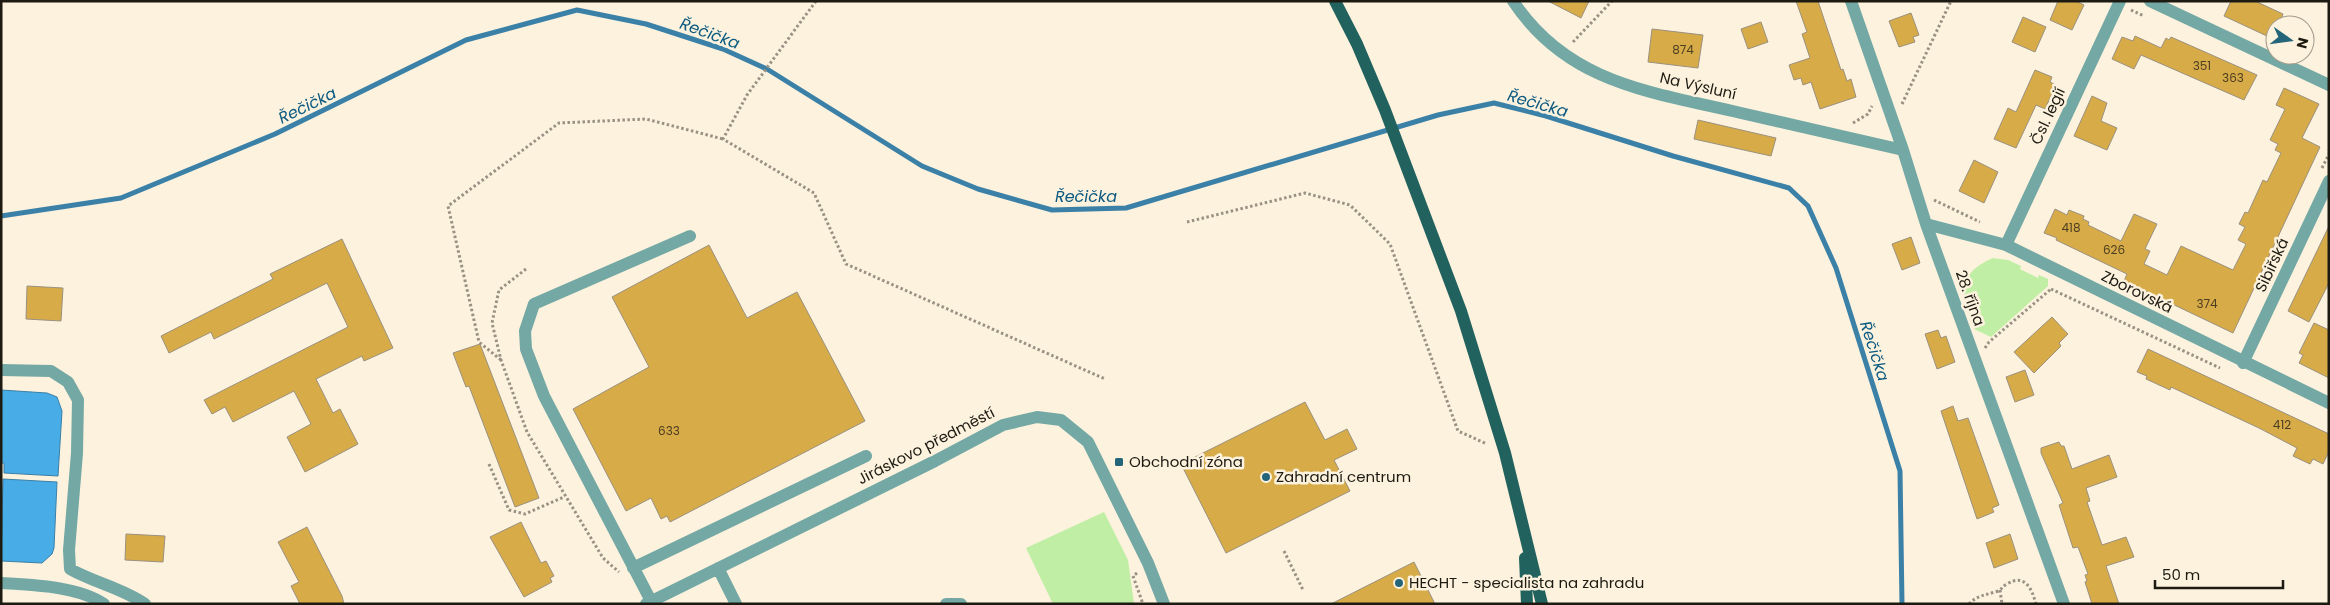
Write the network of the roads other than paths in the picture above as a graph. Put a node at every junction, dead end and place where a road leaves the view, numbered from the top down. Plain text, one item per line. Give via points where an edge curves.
1 (1329, 1) edge
2 (1336, 1) edge
3 (1513, 1) edge
4 (1851, 1) edge
5 (2120, 1) edge
6 (2150, 1) edge
7 (1357, 44) junction
8 (2329, 85) edge
9 (1903, 150) junction
10 (2329, 181) edge
11 (1926, 224) junction
12 (690, 236) dead end
13 (2006, 245) junction
14 (2243, 363) junction
15 (1, 370) edge
16 (2329, 403) edge
17 (866, 456) dead end
18 (1522, 518) junction
19 (633, 568) junction
20 (718, 568) junction
21 (1, 583) edge
22 (648, 603) edge
23 (104, 604) edge
24 (145, 604) edge
25 (736, 604) edge
26 (946, 604) edge
27 (961, 604) edge
28 (1164, 604) edge
29 (1527, 604) edge
30 (1542, 604) edge
31 (2064, 604) edge

1 - 7 street
2 - 7 main road
3 - 9 street, Na Výsluní via 1537,32 1615,82
4 - 9 street, 28. října
5 - 13 street, Čsl. legií
6 - 8 street
7 - 18 main road via 1461,311
9 - 11 street, 28. října
10 - 14 street, Sibiřská
11 - 13 street, Zborovská
11 - 31 street, 28. října
12 - 19 street via 534,304 525,330 526,349 544,396
13 - 14 street, Zborovská
14 - 16 street, Zborovská
15 - 24 street via 51,371 68,382 78,400 70,569 130,594
17 - 19 street
18 - 29 main road
18 - 30 main road
19 - 22 street
20 - 22 street, Jiráskovo předměstí
20 - 25 street
20 - 28 street, Jiráskovo předměstí via 1003,424 1037,417 1062,420 1088,442 1148,563
21 - 23 street via 52,587 95,598
26 - 27 street

